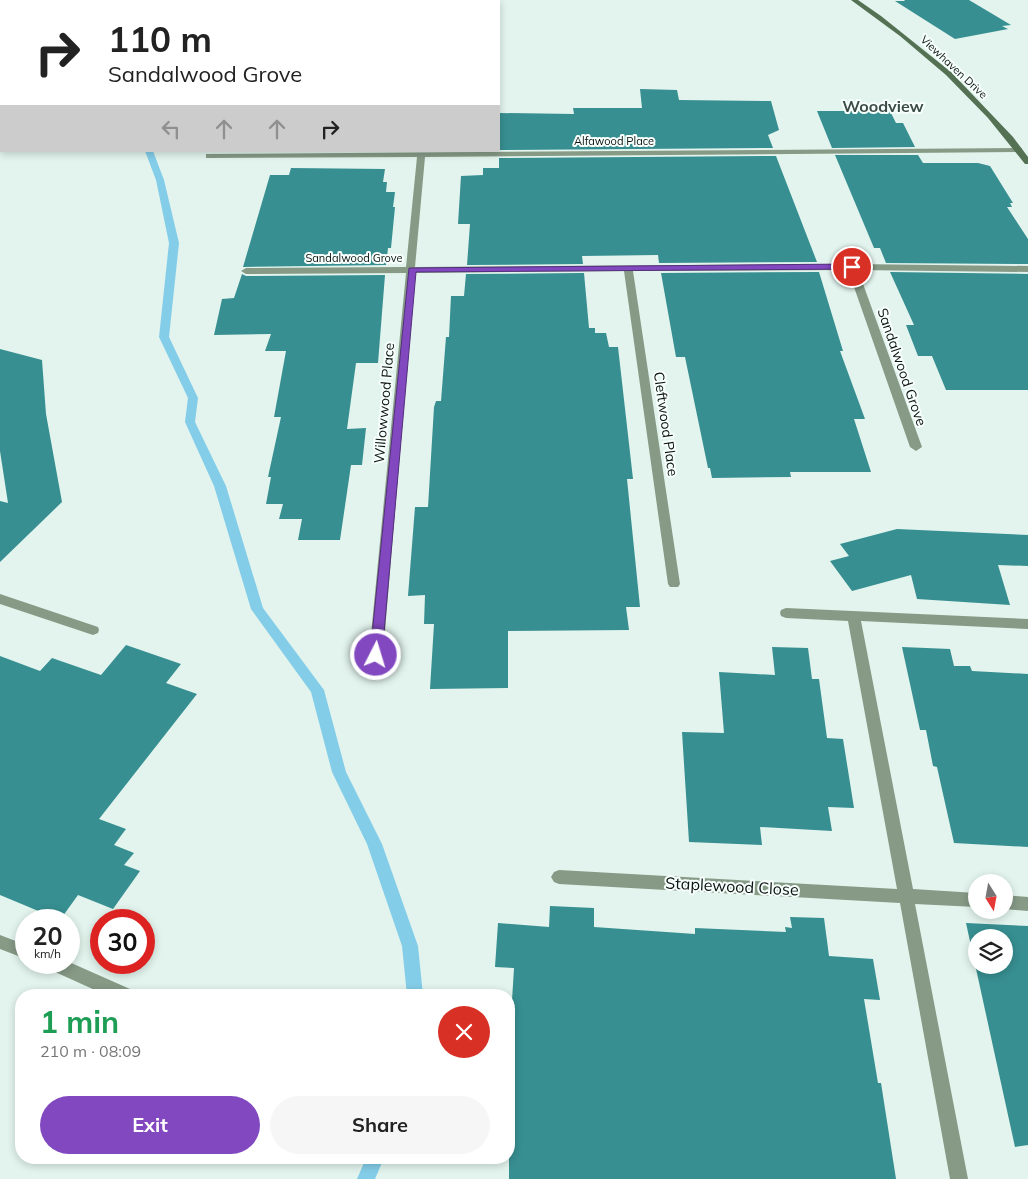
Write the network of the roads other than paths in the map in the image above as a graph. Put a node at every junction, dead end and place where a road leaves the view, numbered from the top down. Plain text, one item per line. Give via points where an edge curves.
1 (854, 0) edge
2 (1018, 150) junction
3 (421, 154) junction
4 (209, 156) dead end
5 (1028, 162) edge
6 (852, 267) junction
7 (628, 268) junction
8 (1028, 269) edge
9 (412, 270) junction
10 (246, 271) dead end
11 (916, 447) dead end
12 (674, 584) dead end
13 (0, 599) edge
14 (786, 613) dead end
15 (854, 616) junction
16 (1028, 624) edge
17 (92, 630) dead end
18 (376, 655) dead end
19 (559, 877) dead end
20 (906, 896) junction
21 (968, 900) edge
22 (1013, 903) edge
23 (1028, 904) edge
24 (0, 942) edge
25 (15, 948) edge
26 (77, 974) edge
27 (111, 989) edge
28 (959, 1179) edge

1 - 2 street, Viewhaven Drive via 940,67 973,98
2 - 3 street, Alfawood Place
2 - 5 street, Viewhaven Drive
3 - 4 street, Alfawood Place
3 - 9 street, Willowwood Place
6 - 7 street, Sandalwood Grove
6 - 8 street, Sandalwood Grove
6 - 11 street, Sandalwood Grove
7 - 9 street, Sandalwood Grove
7 - 12 street, Cleftwood Place
9 - 10 street, Sandalwood Grove
9 - 18 street, Willowwood Place
13 - 17 street
14 - 15 street
15 - 16 street
15 - 20 street
19 - 20 street, Staplewood Close
20 - 21 street, Staplewood Close
20 - 28 street
22 - 23 street
24 - 25 street
26 - 27 street

